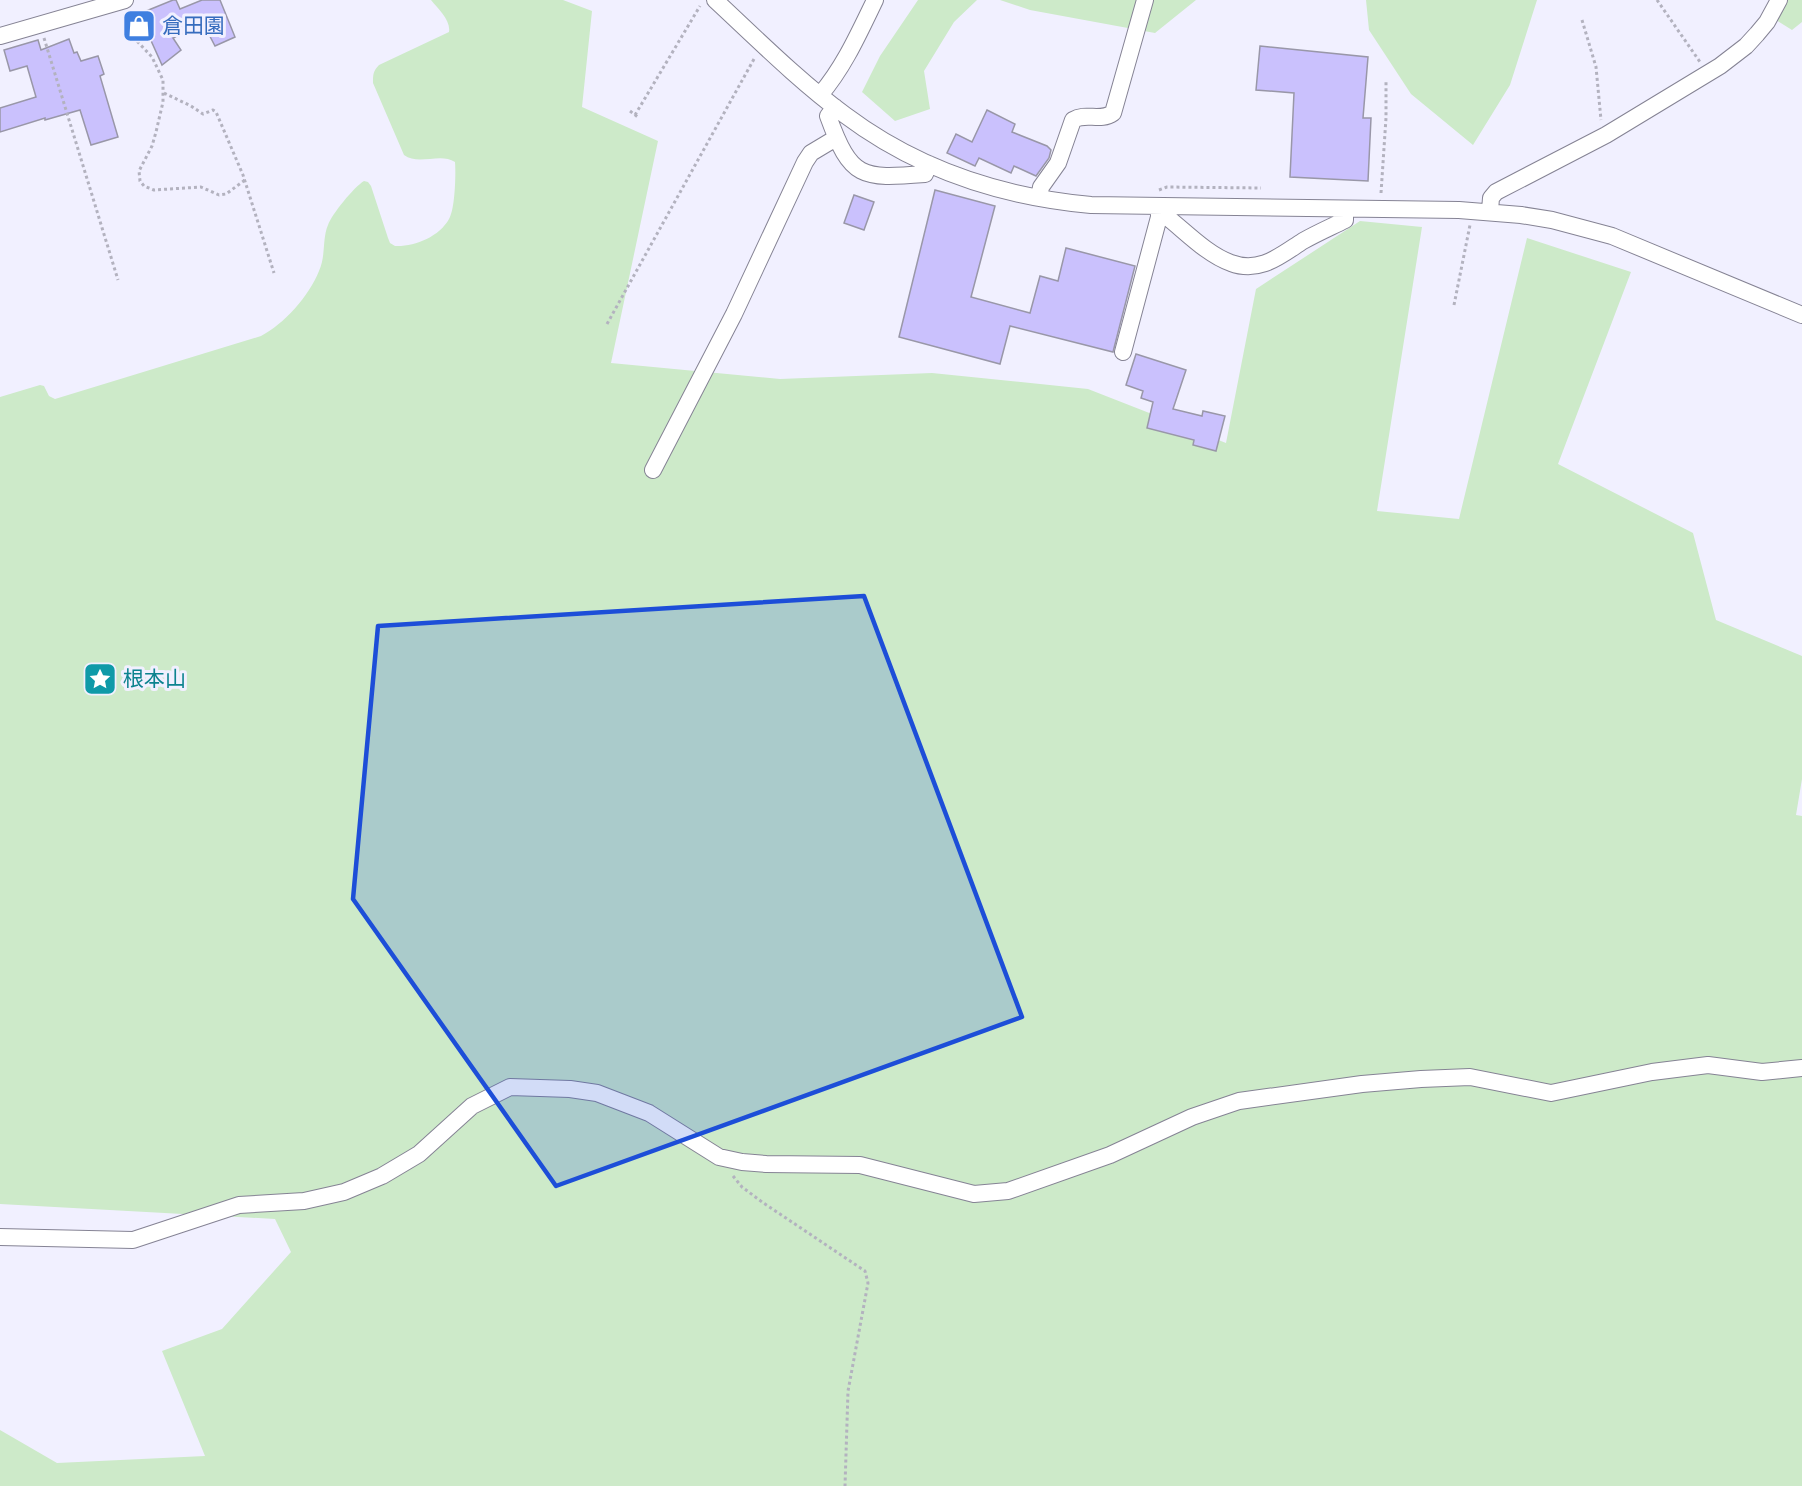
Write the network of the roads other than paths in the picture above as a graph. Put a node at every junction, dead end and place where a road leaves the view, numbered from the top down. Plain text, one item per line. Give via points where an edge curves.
1 (1145, 0) edge
2 (1779, 0) edge
3 (123, 1) edge
4 (708, 2) edge
5 (869, 3) edge
6 (0, 36) edge
7 (820, 95) junction
8 (835, 107) junction
9 (836, 138) junction
10 (929, 164) junction
11 (1038, 198) junction
12 (1345, 209) junction
13 (1159, 212) junction
14 (1490, 212) junction
15 (1802, 315) edge
16 (1123, 352) dead end
17 (653, 470) dead end
18 (1802, 1068) edge
19 (0, 1237) edge

1 - 11 street via 1113,113 1073,120 1058,163
2 - 14 street via 1767,22 1746,46 1606,135 1496,192 1491,198
3 - 6 street
4 - 7 street via 765,45
5 - 7 street via 848,56
7 - 8 street
8 - 9 street via 828,116
8 - 10 street via 886,142
9 - 10 street via 852,164 872,176 925,174
9 - 17 street via 805,162 734,314
10 - 11 street via 973,182
11 - 13 street
12 - 13 street
12 - 13 street via 1345,220 1267,264 1249,267 1216,255
12 - 14 street
13 - 16 street
14 - 15 street via 1552,220 1612,236
18 - 19 street via 1762,1072 1708,1065 1551,1093 1470,1077 1362,1084 1251,1099 1192,1117 1110,1155 1008,1191 974,1194 860,1166 766,1164 719,1157 649,1113 597,1093 510,1088 472,1106 419,1154 344,1192 304,1201 238,1205 133,1239

